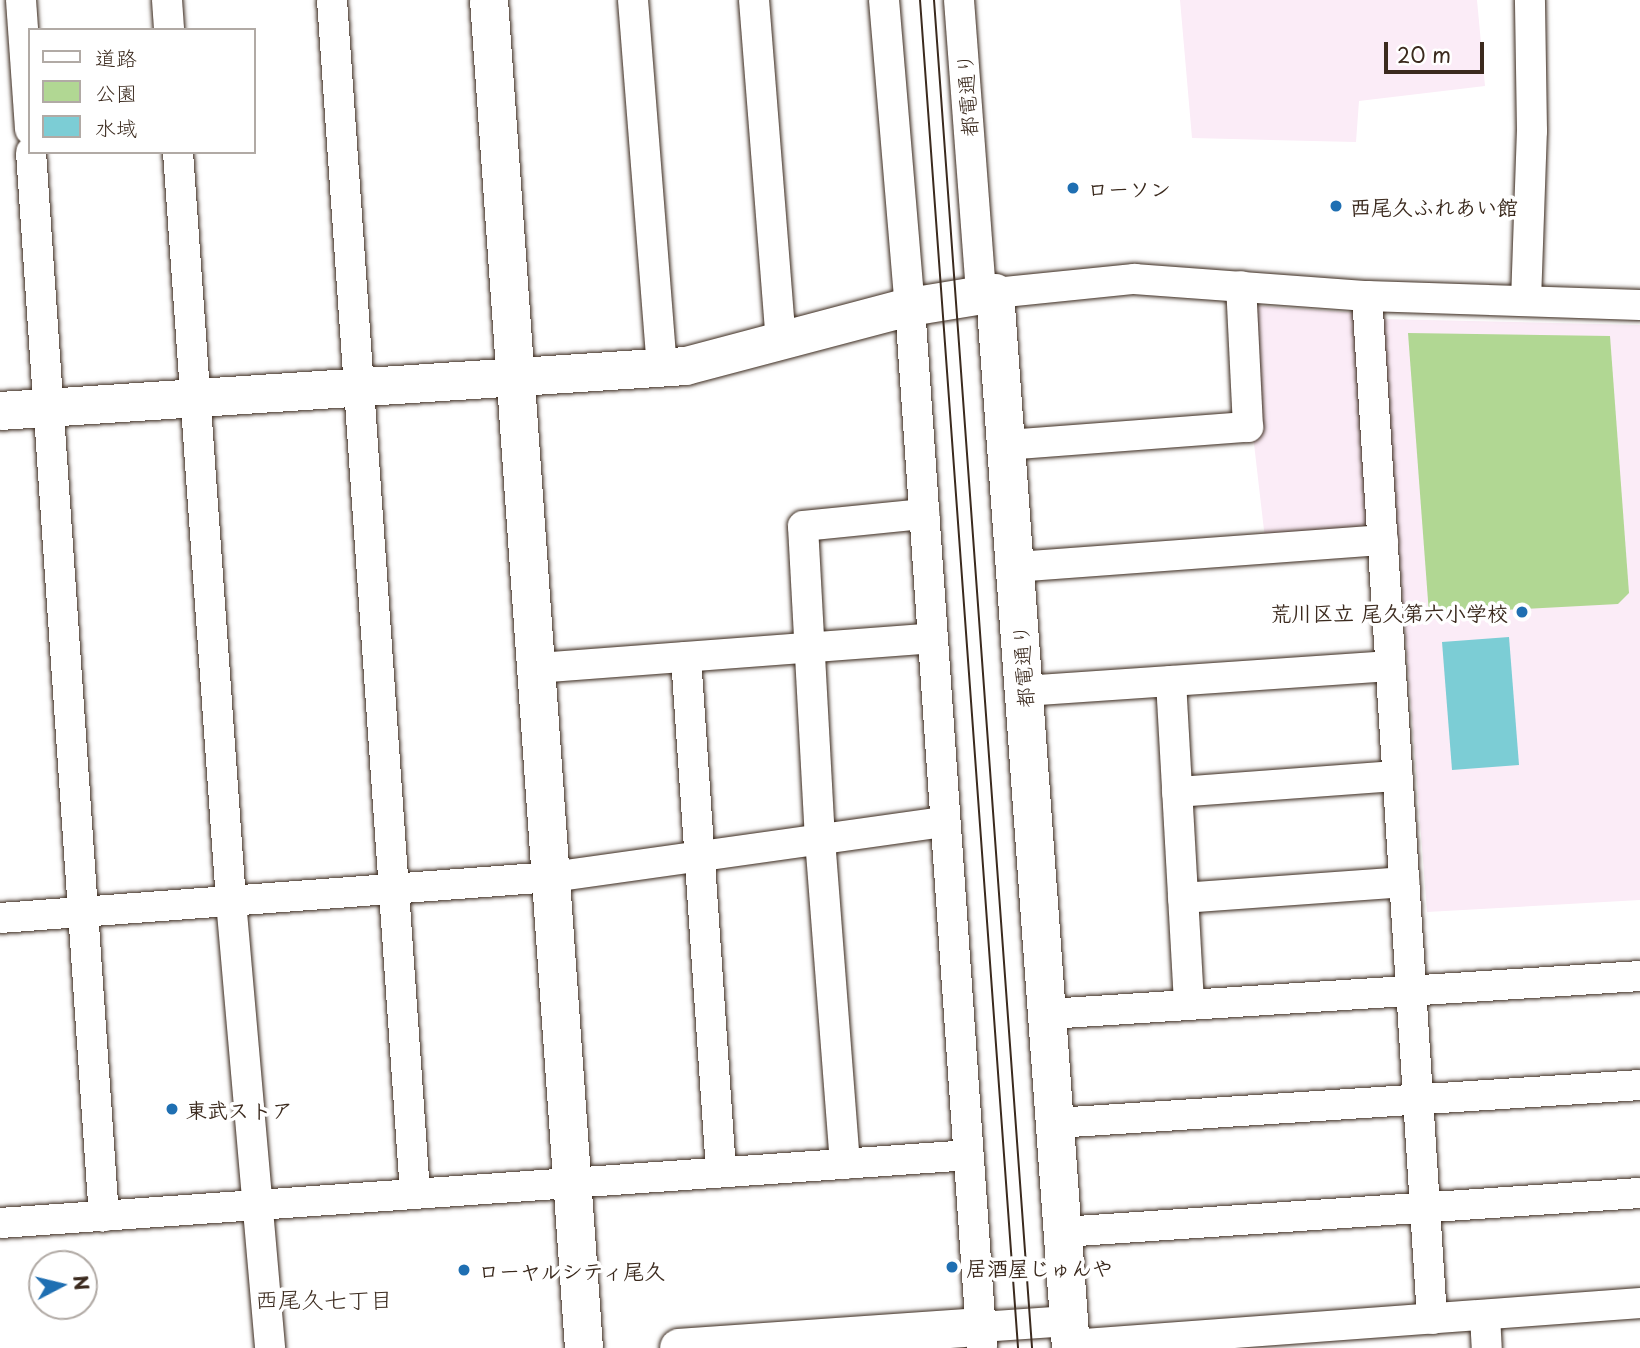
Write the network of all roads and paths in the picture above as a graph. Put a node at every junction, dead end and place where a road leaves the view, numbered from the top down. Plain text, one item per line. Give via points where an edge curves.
1 (21, 0) edge
2 (167, 0) edge
3 (332, 0) edge
4 (489, 0) edge
5 (633, 0) edge
6 (754, 0) edge
7 (884, 0) edge
8 (959, 0) edge
9 (1530, 0) edge
10 (169, 28) edge
11 (28, 101) edge
12 (31, 154) edge
13 (178, 154) edge
14 (1241, 286) junction
15 (988, 294) junction
16 (1367, 296) junction
17 (1526, 301) junction
18 (1640, 305) edge
19 (910, 307) junction
20 (781, 342) junction
21 (662, 368) junction
22 (516, 376) junction
23 (359, 386) junction
24 (196, 397) junction
25 (47, 408) junction
26 (0, 411) edge
27 (1006, 445) junction
28 (924, 514) junction
29 (1383, 540) junction
30 (1015, 567) junction
31 (933, 638) junction
32 (811, 647) junction
33 (686, 657) junction
34 (1391, 666) junction
35 (537, 668) junction
36 (1171, 681) junction
37 (1024, 691) junction
38 (1397, 776) junction
39 (1177, 792) junction
40 (945, 822) junction
41 (820, 840) junction
42 (699, 857) junction
43 (552, 877) junction
44 (1404, 882) junction
45 (394, 889) junction
46 (1183, 898) junction
47 (231, 901) junction
48 (84, 912) junction
49 (0, 918) edge
50 (1640, 976) edge
51 (1411, 991) junction
52 (1189, 1005) junction
53 (1048, 1014) junction
54 (1640, 1085) edge
55 (1418, 1100) junction
56 (1056, 1123) junction
57 (969, 1155) junction
58 (845, 1164) junction
59 (721, 1171) junction
60 (574, 1181) junction
61 (415, 1192) junction
62 (1640, 1193) edge
63 (257, 1204) junction
64 (1425, 1206) junction
65 (104, 1216) junction
66 (0, 1223) edge
67 (1063, 1232) junction
68 (1640, 1303) edge
69 (1485, 1315) junction
70 (1432, 1319) junction
71 (981, 1338) edge
72 (1071, 1338) edge
73 (1206, 1342) edge
74 (270, 1348) edge
75 (584, 1348) edge
76 (679, 1348) edge
77 (1488, 1348) edge

1 - 11 street
2 - 10 street
3 - 23 street
4 - 22 street
5 - 21 street
6 - 20 street
7 - 19 street
8 - 15 street, 都電通り
9 - 17 street via 1532,131
12 - 25 street
13 - 24 street
14 - 15 street via 1134,279
14 - 16 street
14 - 27 street via 1248,427
15 - 19 street
15 - 27 street, 都電通り
16 - 17 street
16 - 29 street
17 - 18 street
19 - 20 street
19 - 28 street
20 - 21 street
21 - 22 street
22 - 23 street
22 - 35 street
23 - 24 street
23 - 45 street
24 - 25 street
24 - 47 street
25 - 26 street
25 - 48 street
27 - 30 street, 都電通り
28 - 31 street
28 - 32 street via 803,526
29 - 30 street
29 - 34 street
30 - 37 street, 都電通り
31 - 32 street
31 - 40 street
32 - 33 street
32 - 41 street
33 - 35 street
33 - 42 street
34 - 36 street
34 - 38 street
35 - 43 street
36 - 37 street
36 - 39 street
37 - 53 street, 都電通り
38 - 39 street
38 - 44 street
39 - 46 street
40 - 41 street
40 - 57 street
41 - 42 street
41 - 58 street
42 - 43 street
42 - 59 street
43 - 45 street
43 - 60 street
44 - 46 street
44 - 51 street
45 - 47 street
45 - 61 street
46 - 52 street
47 - 48 street
47 - 63 street
48 - 49 street
48 - 65 street
50 - 51 street
51 - 52 street
51 - 55 street
52 - 53 street
53 - 56 street, 都電通り
54 - 55 street
55 - 56 street
55 - 64 street
56 - 67 street, 都電通り
57 - 58 street
57 - 71 street
58 - 59 street
59 - 60 street
60 - 61 street
60 - 75 street
61 - 63 street
62 - 64 street
63 - 65 street
63 - 74 street
64 - 67 street
64 - 70 street
65 - 66 street
67 - 72 street, 都電通り
68 - 69 street
69 - 70 street
69 - 77 street
70 - 73 street
71 - 72 street
71 - 76 street
72 - 73 street

